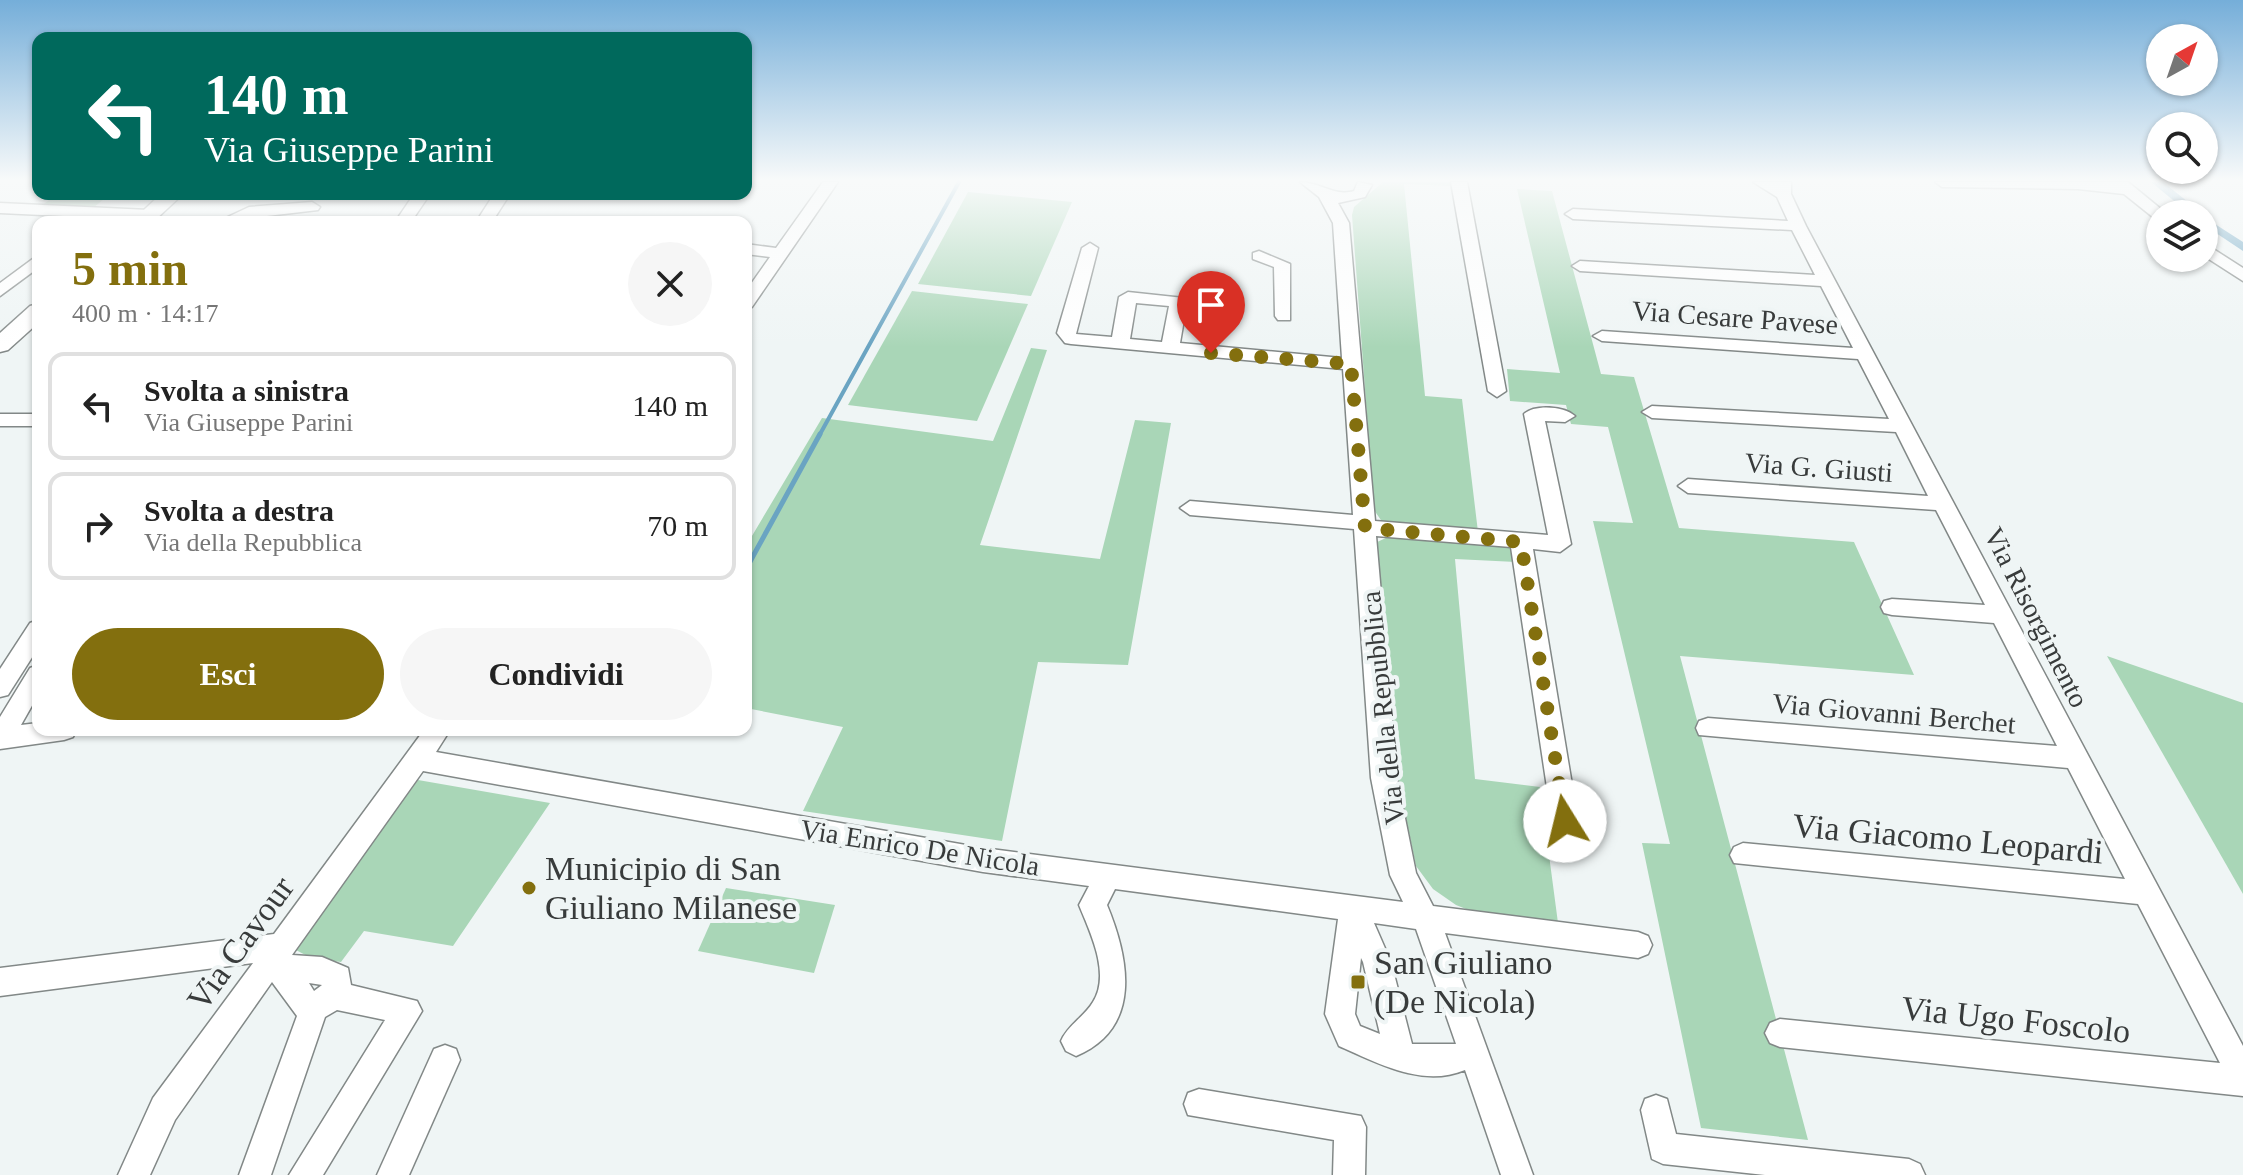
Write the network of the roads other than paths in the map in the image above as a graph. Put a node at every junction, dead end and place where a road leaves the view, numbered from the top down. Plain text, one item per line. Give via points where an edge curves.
1 (794, 237) edge
2 (1342, 237) edge
3 (1469, 237) edge
4 (1804, 237) edge
5 (1090, 248) dead end
6 (752, 250) edge
7 (782, 254) junction
8 (1259, 256) dead end
9 (2218, 258) edge
10 (32, 265) edge
11 (1580, 266) dead end
12 (2243, 276) edge
13 (1827, 281) junction
14 (0, 291) edge
15 (752, 295) edge
16 (32, 316) edge
17 (1284, 316) dead end
18 (1602, 336) dead end
19 (0, 345) edge
20 (1120, 345) junction
21 (1170, 349) junction
22 (1864, 354) junction
23 (1351, 364) junction
24 (1497, 391) dead end
25 (1652, 412) dead end
26 (1565, 416) dead end
27 (0, 420) edge
28 (32, 420) edge
29 (1903, 426) junction
30 (1688, 486) dead end
31 (1946, 504) junction
32 (1190, 508) dead end
33 (1364, 526) junction
34 (1521, 542) junction
35 (1892, 607) dead end
36 (2003, 615) junction
37 (32, 638) edge
38 (32, 684) edge
39 (0, 688) edge
40 (1708, 728) dead end
41 (32, 734) edge
42 (433, 736) edge
43 (1, 738) edge
44 (2075, 758) junction
45 (416, 759) junction
46 (1565, 821) dead end
47 (1743, 855) dead end
48 (1109, 874) junction
49 (2147, 893) junction
50 (1353, 908) junction
51 (1426, 919) junction
52 (1638, 945) dead end
53 (276, 960) junction
54 (0, 982) edge
55 (324, 1002) junction
56 (1780, 1033) dead end
57 (1076, 1041) dead end
58 (1473, 1051) junction
59 (1400, 1057) junction
60 (445, 1060) dead end
61 (2243, 1079) edge
62 (1199, 1104) dead end
63 (1656, 1110) dead end
64 (134, 1175) edge
65 (255, 1175) edge
66 (305, 1175) edge
67 (393, 1175) edge
68 (1349, 1175) edge
69 (1517, 1175) edge
70 (1909, 1175) edge

1 - 7 street
2 - 23 street, Via della Repubblica
3 - 24 street
4 - 13 street, Via Risorgimento
5 - 20 street via 1066,333 1071,339
6 - 7 street
7 - 15 street
8 - 17 street via 1282,264
9 - 12 street
10 - 14 street
11 - 13 street
13 - 22 street, Via Risorgimento
16 - 19 main road
18 - 22 street, Via Cesare Pavese
20 - 21 street
20 - 21 street via 1128,297 1178,302
21 - 23 street
22 - 29 street, Via Risorgimento
23 - 33 street, Via della Repubblica
25 - 29 street
26 - 34 street via 1534,414 1560,544
27 - 28 street
29 - 31 street, Via Risorgimento
30 - 31 street, Via G. Giusti
31 - 36 street, Via Risorgimento
32 - 33 street
33 - 34 street
33 - 51 street, Via della Repubblica via 1384,778 1403,875
34 - 46 street
35 - 36 street
36 - 44 street, Via Risorgimento
37 - 39 street
38 - 43 street
40 - 44 street, Via Giovanni Berchet
41 - 43 street
42 - 45 street, Via Cavour
44 - 49 street, Via Risorgimento
45 - 48 street, Via Enrico De Nicola via 983,860
45 - 53 street, Via Cavour
47 - 49 street, Via Giacomo Leopardi
48 - 50 street, Via Enrico De Nicola
48 - 57 street via 1093,905 1112,959 1111,998 1099,1024
49 - 61 street, Via Risorgimento
50 - 51 street, Via Enrico De Nicola
50 - 59 street via 1377,962
50 - 59 street via 1340,1014 1349,1036
51 - 52 street, Via Enrico De Nicola
51 - 58 street, Via della Repubblica
53 - 54 street
53 - 55 street via 307,1006
53 - 55 street via 338,978
53 - 64 street, Via Cavour via 164,1109
55 - 65 street
55 - 66 street via 407,1011
56 - 61 street, Via Ugo Foscolo
58 - 59 street via 1457,1062
58 - 69 street, Via della Repubblica
60 - 67 street
62 - 68 street via 1350,1127
63 - 70 street via 1663,1148

